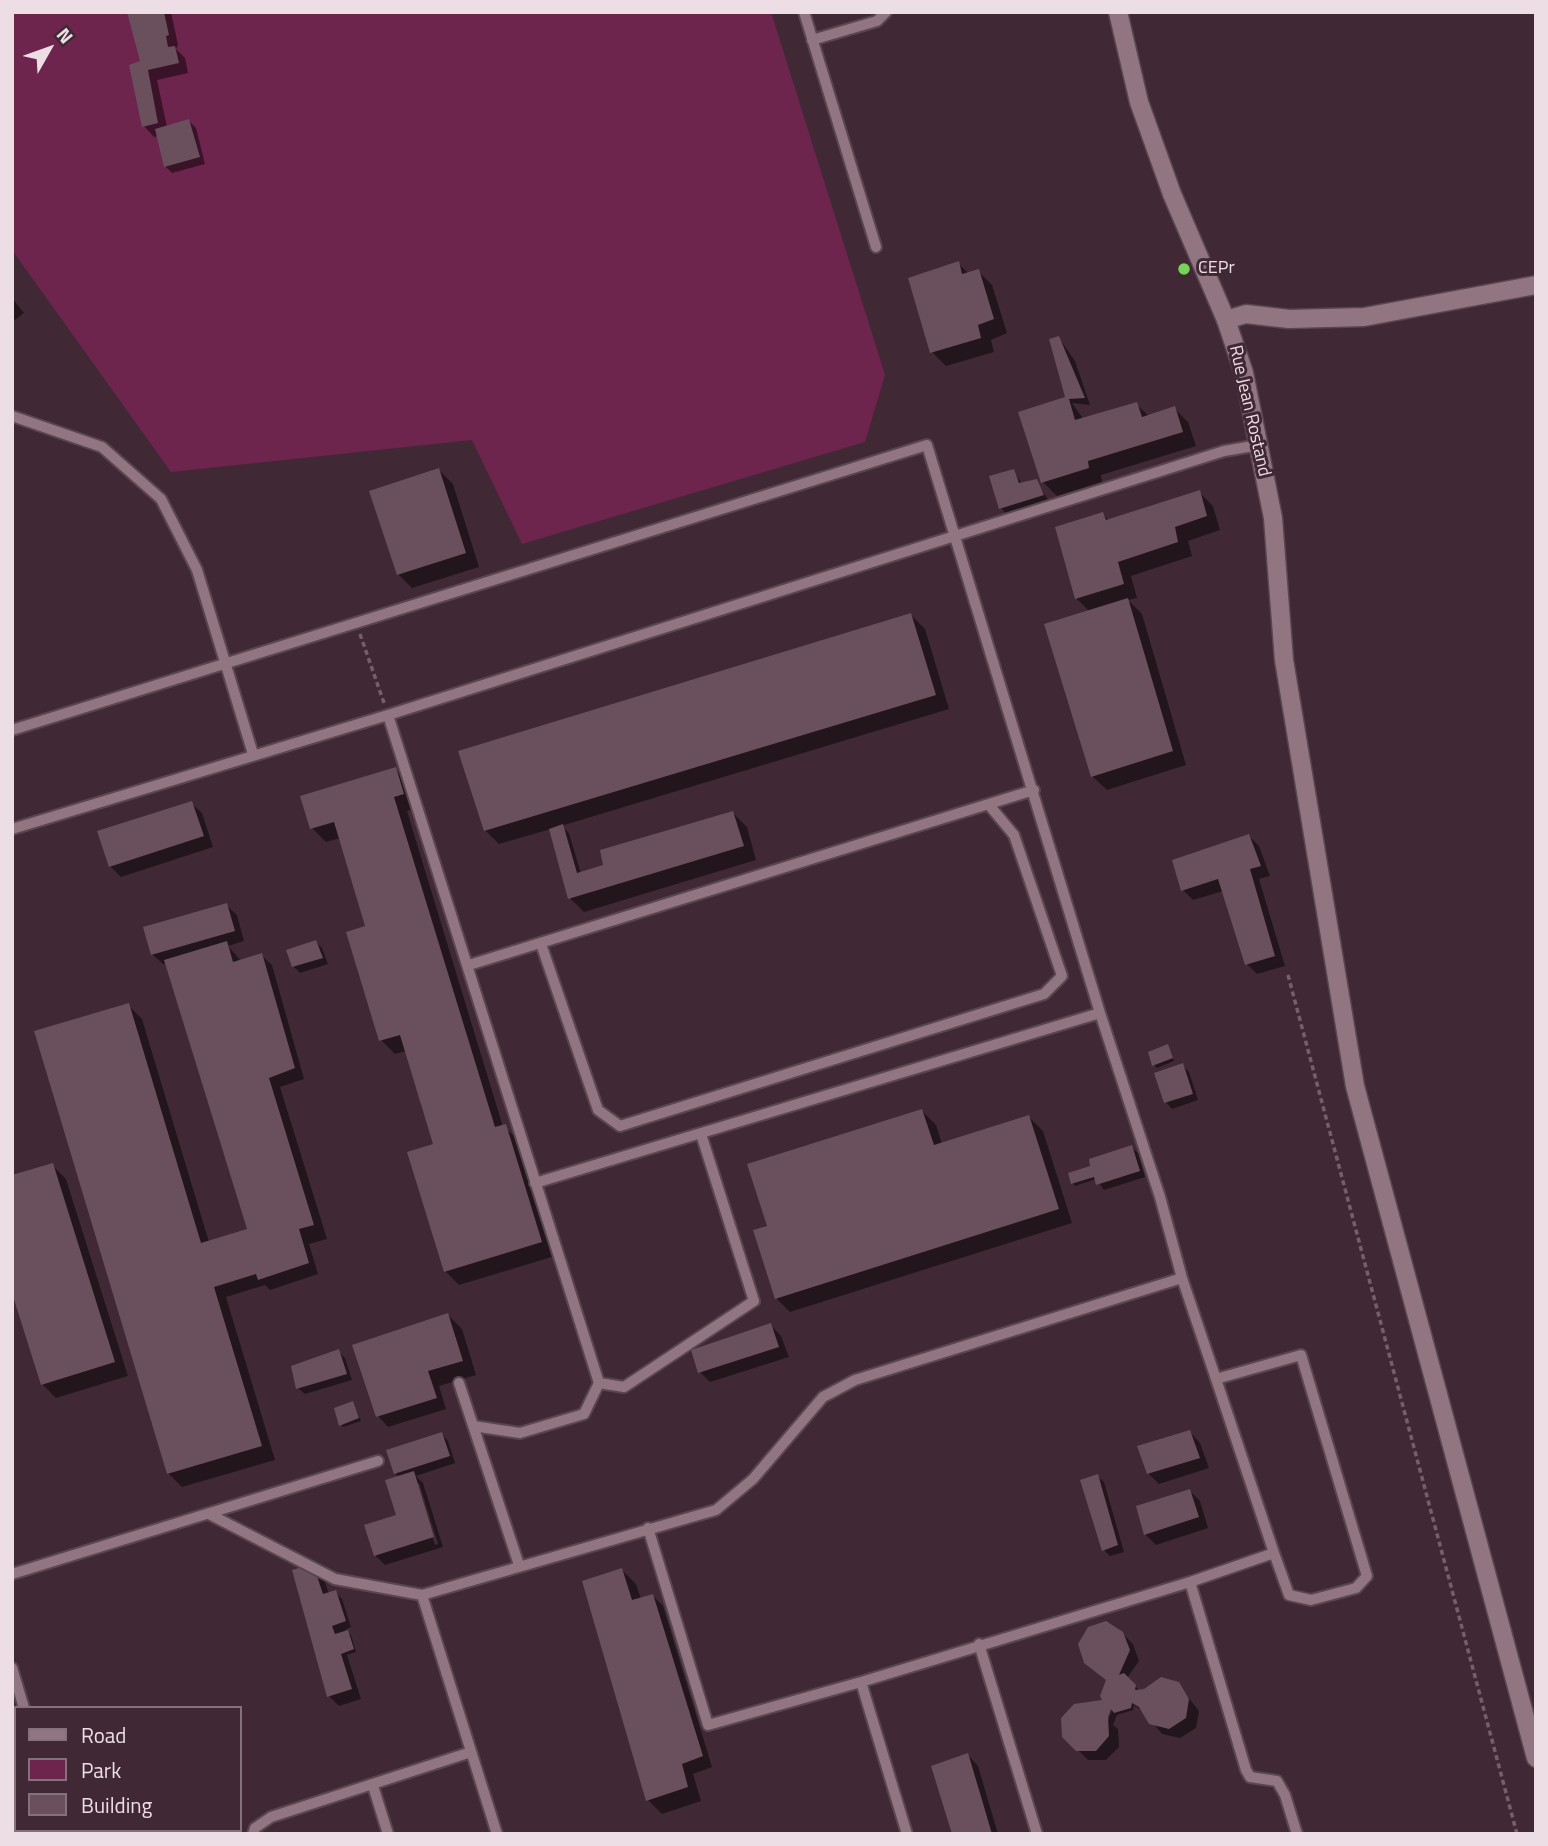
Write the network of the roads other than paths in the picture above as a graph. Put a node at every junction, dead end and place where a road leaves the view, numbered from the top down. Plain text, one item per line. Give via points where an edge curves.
1 (804, 12) edge
2 (886, 12) edge
3 (1118, 12) edge
4 (812, 40) junction
5 (876, 247) dead end
6 (1536, 285) edge
7 (1226, 320) junction
8 (12, 416) edge
9 (1259, 445) junction
10 (954, 534) junction
11 (223, 663) junction
12 (388, 715) junction
13 (12, 730) edge
14 (253, 754) junction
15 (1034, 790) junction
16 (989, 805) junction
17 (12, 829) edge
18 (541, 944) junction
19 (469, 965) junction
20 (1100, 1013) junction
21 (701, 1134) junction
22 (535, 1183) junction
23 (1182, 1278) junction
24 (1216, 1379) junction
25 (459, 1382) dead end
26 (599, 1383) junction
27 (473, 1426) junction
28 (378, 1461) dead end
29 (209, 1514) junction
30 (648, 1528) junction
31 (1274, 1553) junction
32 (519, 1565) junction
33 (12, 1574) edge
34 (1190, 1582) junction
35 (422, 1595) junction
36 (979, 1644) junction
37 (12, 1668) edge
38 (861, 1682) junction
39 (23, 1706) edge
40 (471, 1752) junction
41 (1536, 1758) edge
42 (373, 1786) junction
43 (253, 1834) edge
44 (388, 1834) edge
45 (497, 1834) edge
46 (907, 1834) edge
47 (1037, 1834) edge
48 (1297, 1834) edge

1 - 4 lane
2 - 4 lane via 877,21
3 - 7 street, Rue Jean Rostand via 1139,102
4 - 5 lane
6 - 7 street via 1364,317 1246,314
7 - 9 street, Rue Jean Rostand via 1244,373
8 - 11 lane via 102,447 161,499 197,570
9 - 10 lane via 1224,451
9 - 41 street, Rue Jean Rostand via 1273,518 1284,660 1355,1086
10 - 11 lane via 927,444
10 - 12 lane
10 - 15 lane
11 - 13 lane
11 - 14 lane
12 - 14 lane
12 - 19 lane
14 - 17 lane
15 - 16 lane
15 - 20 lane
16 - 18 lane
16 - 18 lane via 1014,835 1062,976 1044,994 620,1126 598,1110
18 - 19 lane
19 - 22 lane
20 - 21 lane
20 - 23 lane
21 - 22 lane
21 - 26 lane via 754,1301 624,1387
22 - 26 lane
23 - 24 lane
23 - 30 lane via 855,1380 823,1397 753,1479 716,1510
24 - 31 lane
24 - 31 lane via 1301,1355 1367,1576 1356,1588 1311,1600 1289,1595
25 - 27 lane
26 - 27 lane via 584,1414 520,1433
27 - 32 lane
28 - 29 lane
29 - 33 lane
29 - 35 lane via 335,1579
30 - 32 lane
30 - 38 lane via 708,1725
31 - 34 lane
32 - 35 lane
34 - 36 lane
34 - 48 lane via 1246,1770 1250,1777 1277,1781
35 - 40 lane
36 - 38 lane
36 - 47 lane
37 - 39 lane
38 - 46 lane
40 - 42 lane
40 - 45 lane
42 - 43 lane via 271,1817
42 - 44 lane

